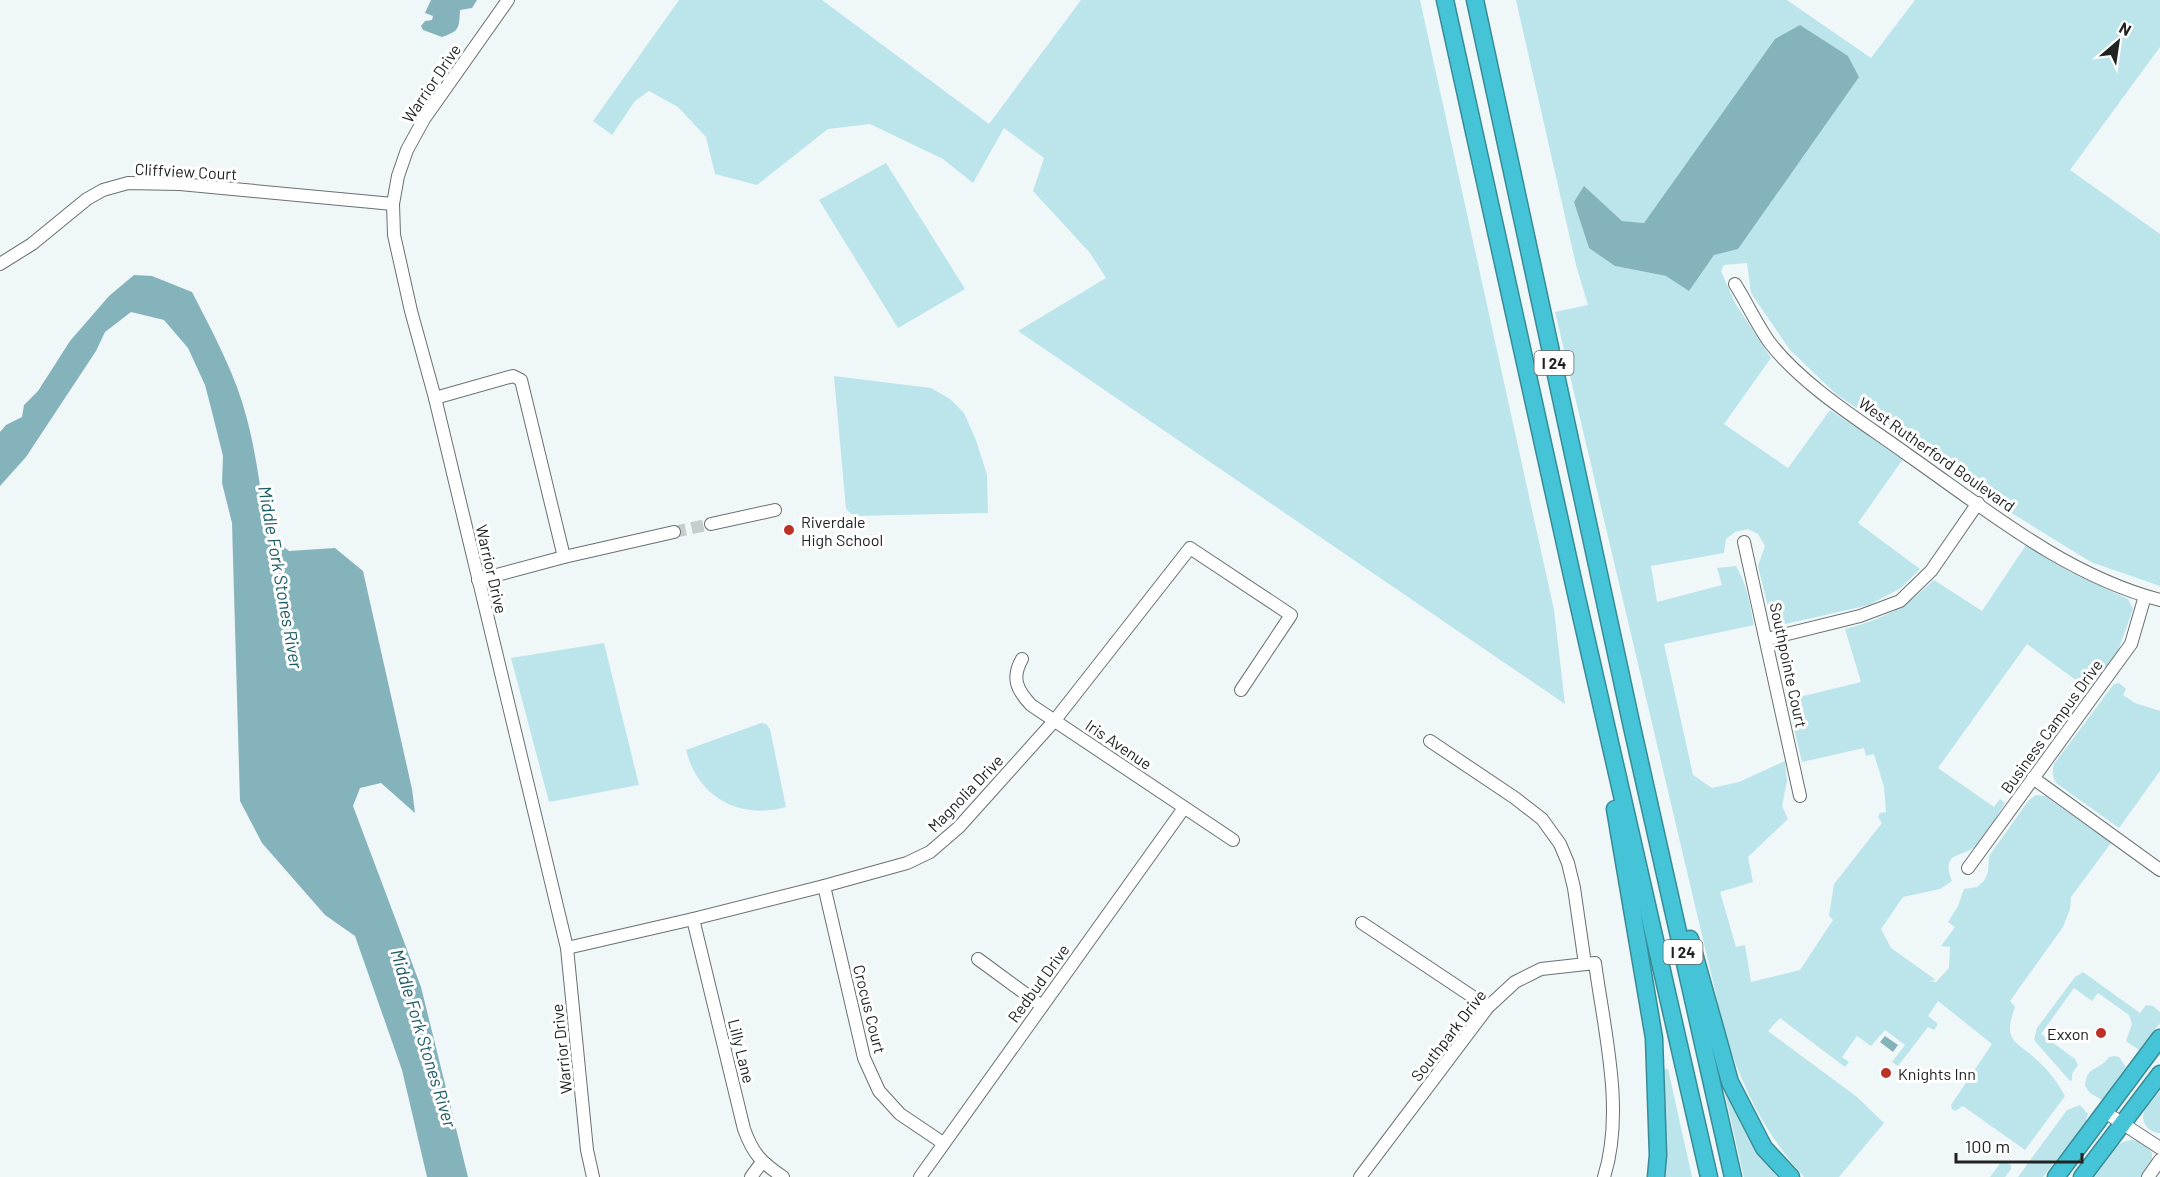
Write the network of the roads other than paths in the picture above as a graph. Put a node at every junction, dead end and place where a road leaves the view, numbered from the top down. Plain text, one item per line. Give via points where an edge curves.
1 (508, 0) edge
2 (1445, 0) edge
3 (1475, 0) edge
4 (393, 204) junction
5 (0, 264) edge
6 (1735, 284) dead end
7 (435, 398) junction
8 (1977, 503) junction
9 (775, 510) dead end
10 (711, 524) tunnel mouth
11 (674, 532) tunnel mouth
12 (1744, 542) dead end
13 (564, 557) junction
14 (478, 580) junction
15 (2145, 596) junction
16 (2160, 600) edge
17 (1767, 639) junction
18 (1022, 659) dead end
19 (1241, 690) dead end
20 (1054, 720) junction
21 (1632, 727) junction
22 (1609, 736) junction
23 (1430, 741) dead end
24 (2033, 778) junction
25 (1800, 796) dead end
26 (1184, 808) junction
27 (1233, 840) dead end
28 (1968, 868) dead end
29 (2160, 870) edge
30 (825, 886) junction
31 (693, 920) junction
32 (1362, 923) dead end
33 (567, 948) junction
34 (978, 959) dead end
35 (1590, 963) junction
36 (1042, 1006) junction
37 (1488, 1007) junction
38 (2160, 1038) edge
39 (2160, 1074) edge
40 (2105, 1112) junction
41 (2121, 1123) junction
42 (944, 1143) junction
43 (2160, 1148) edge
44 (2160, 1160) edge
45 (762, 1162) junction
46 (593, 1177) edge
47 (751, 1177) edge
48 (783, 1177) edge
49 (920, 1177) edge
50 (1360, 1177) edge
51 (1604, 1177) edge
52 (1656, 1177) edge
53 (1709, 1177) edge
54 (1733, 1177) edge
55 (1791, 1177) edge
56 (2056, 1177) edge
57 (2082, 1177) edge
58 (2148, 1177) edge

1 - 4 street, Warrior Drive via 424,119 407,150
2 - 22 highway, I 24
3 - 21 highway, I 24
4 - 5 street, Cliffview Court via 180,184 128,183 87,199 32,244
4 - 7 street, Warrior Drive via 394,235 402,273
6 - 8 street, West Rutherford Boulevard via 1770,343 1805,379
7 - 13 street via 513,376 521,380
7 - 14 street, Warrior Drive
8 - 15 street, West Rutherford Boulevard via 2054,554 2103,581
8 - 17 street via 1930,571 1900,601 1860,616
9 - 10 street
11 - 13 street
12 - 17 street, Southpointe Court
13 - 14 street
14 - 33 street, Warrior Drive
15 - 16 street, West Rutherford Boulevard
15 - 24 street, Business Campus Drive via 2131,644
17 - 25 street, Southpointe Court
18 - 20 street, Iris Avenue via 1015,681 1019,692
19 - 20 street, Magnolia Drive via 1290,615 1190,548
20 - 26 street, Iris Avenue
20 - 30 street, Magnolia Drive via 959,827 930,852 907,863
21 - 54 highway, I 24
21 - 55 highway via 1730,1082 1764,1148
22 - 52 highway via 1615,810 1654,1038
22 - 53 highway, I 24
23 - 35 street via 1542,819 1568,862
24 - 28 street, Business Campus Drive
24 - 29 street
26 - 27 street, Iris Avenue
26 - 36 street, Redbud Drive
30 - 31 street, Magnolia Drive
30 - 42 street, Crocus Court via 864,1058 879,1090 900,1114
31 - 33 street, Magnolia Drive
31 - 45 street, Lilly Lane via 744,1129 751,1149
32 - 37 street
33 - 46 street, Warrior Drive
34 - 36 street
35 - 37 street, Southpark Drive via 1540,969 1515,982
35 - 51 street via 1614,1101 1613,1132
36 - 42 street, Redbud Drive
37 - 50 street, Southpark Drive
38 - 40 highway
39 - 41 highway
40 - 41 street
40 - 56 highway
41 - 43 street
41 - 57 highway
42 - 49 street, Redbud Drive
44 - 58 street
45 - 47 street
45 - 48 street, Lilly Lane

